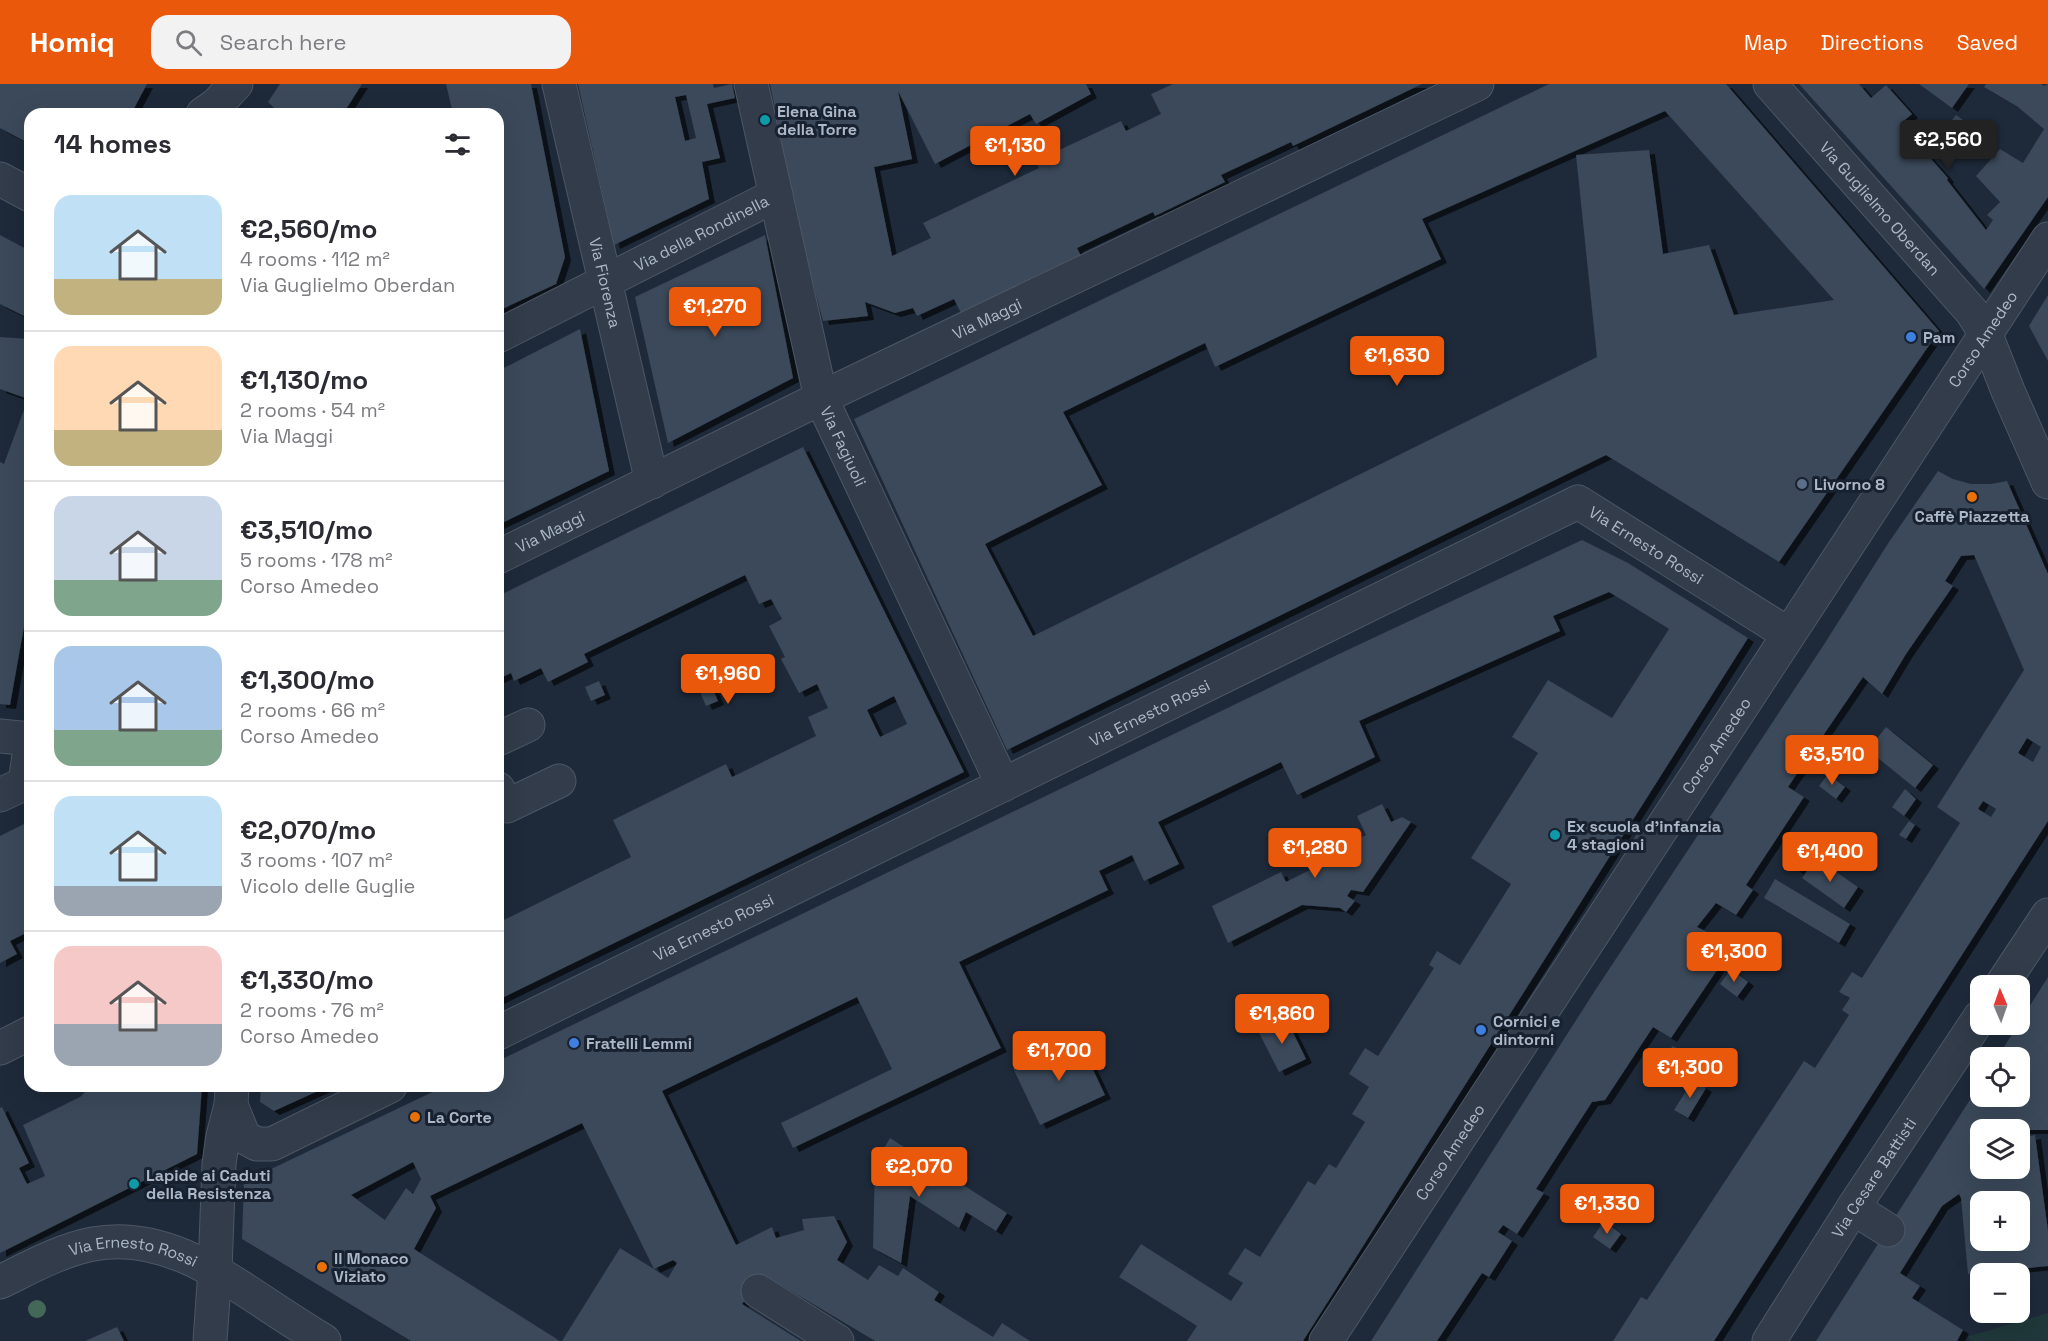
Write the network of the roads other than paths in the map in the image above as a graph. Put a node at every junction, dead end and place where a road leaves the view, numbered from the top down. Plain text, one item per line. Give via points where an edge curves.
1 (236, 84) edge
2 (559, 84) edge
3 (750, 84) edge
4 (1477, 84) edge
5 (1770, 84) edge
6 (212, 108) edge
7 (0, 179) edge
8 (24, 192) edge
9 (776, 195) junction
10 (2048, 239) edge
11 (604, 282) junction
12 (504, 333) edge
13 (1986, 335) junction
14 (821, 398) junction
15 (652, 482) junction
16 (2048, 482) edge
17 (504, 553) edge
18 (1788, 634) junction
19 (528, 724) dead end
20 (0, 736) edge
21 (504, 736) edge
22 (24, 738) edge
23 (24, 767) edge
24 (559, 781) dead end
25 (1003, 785) junction
26 (18, 786) edge
27 (504, 800) edge
28 (2048, 915) edge
29 (2008, 975) edge
30 (504, 1030) edge
31 (1970, 1032) edge
32 (24, 1037) edge
33 (0, 1048) edge
34 (378, 1092) edge
35 (232, 1095) edge
36 (272, 1144) junction
37 (1853, 1208) junction
38 (216, 1212) junction
39 (1888, 1230) dead end
40 (215, 1270) junction
41 (0, 1282) edge
42 (758, 1292) dead end
43 (210, 1341) edge
44 (324, 1341) edge
45 (837, 1341) edge
46 (1326, 1341) edge
47 (1769, 1341) edge

1 - 6 street
2 - 11 street, Via Fiorenza
3 - 9 street, Via Fagiuoli
4 - 14 street, Via Maggi
5 - 13 street, Via Guglielmo Oberdan via 1972,312
7 - 8 street
9 - 11 street, Via della Rondinella
9 - 14 street, Via Fagiuoli
10 - 13 street, Corso Amedeo
11 - 12 street, Via della Rondinella
11 - 15 street, Via Fiorenza
13 - 16 street, Via Guglielmo Oberdan
13 - 18 street, Corso Amedeo
14 - 15 street, Via Maggi
14 - 25 street, Via Fagiuoli
15 - 17 street, Via Maggi
18 - 25 street, Via Ernesto Rossi via 1578,502
18 - 46 street, Corso Amedeo
19 - 21 street
20 - 22 street
23 - 26 street
24 - 27 street via 507,806
25 - 30 street, Via Ernesto Rossi
28 - 29 street
31 - 37 street, Via Cesare Battisti
32 - 33 street
34 - 36 street, Via Ernesto Rossi
35 - 36 street, Via Ernesto Rossi via 244,1137 258,1144
35 - 38 street, Via Ernesto Rossi via 223,1136
36 - 38 street, Via Ernesto Rossi via 240,1162
37 - 39 street
37 - 47 street, Via Cesare Battisti
38 - 40 street, Via Ernesto Rossi
40 - 41 street, Via Ernesto Rossi via 179,1253 146,1244 93,1244
40 - 43 street
40 - 44 street
42 - 45 street

